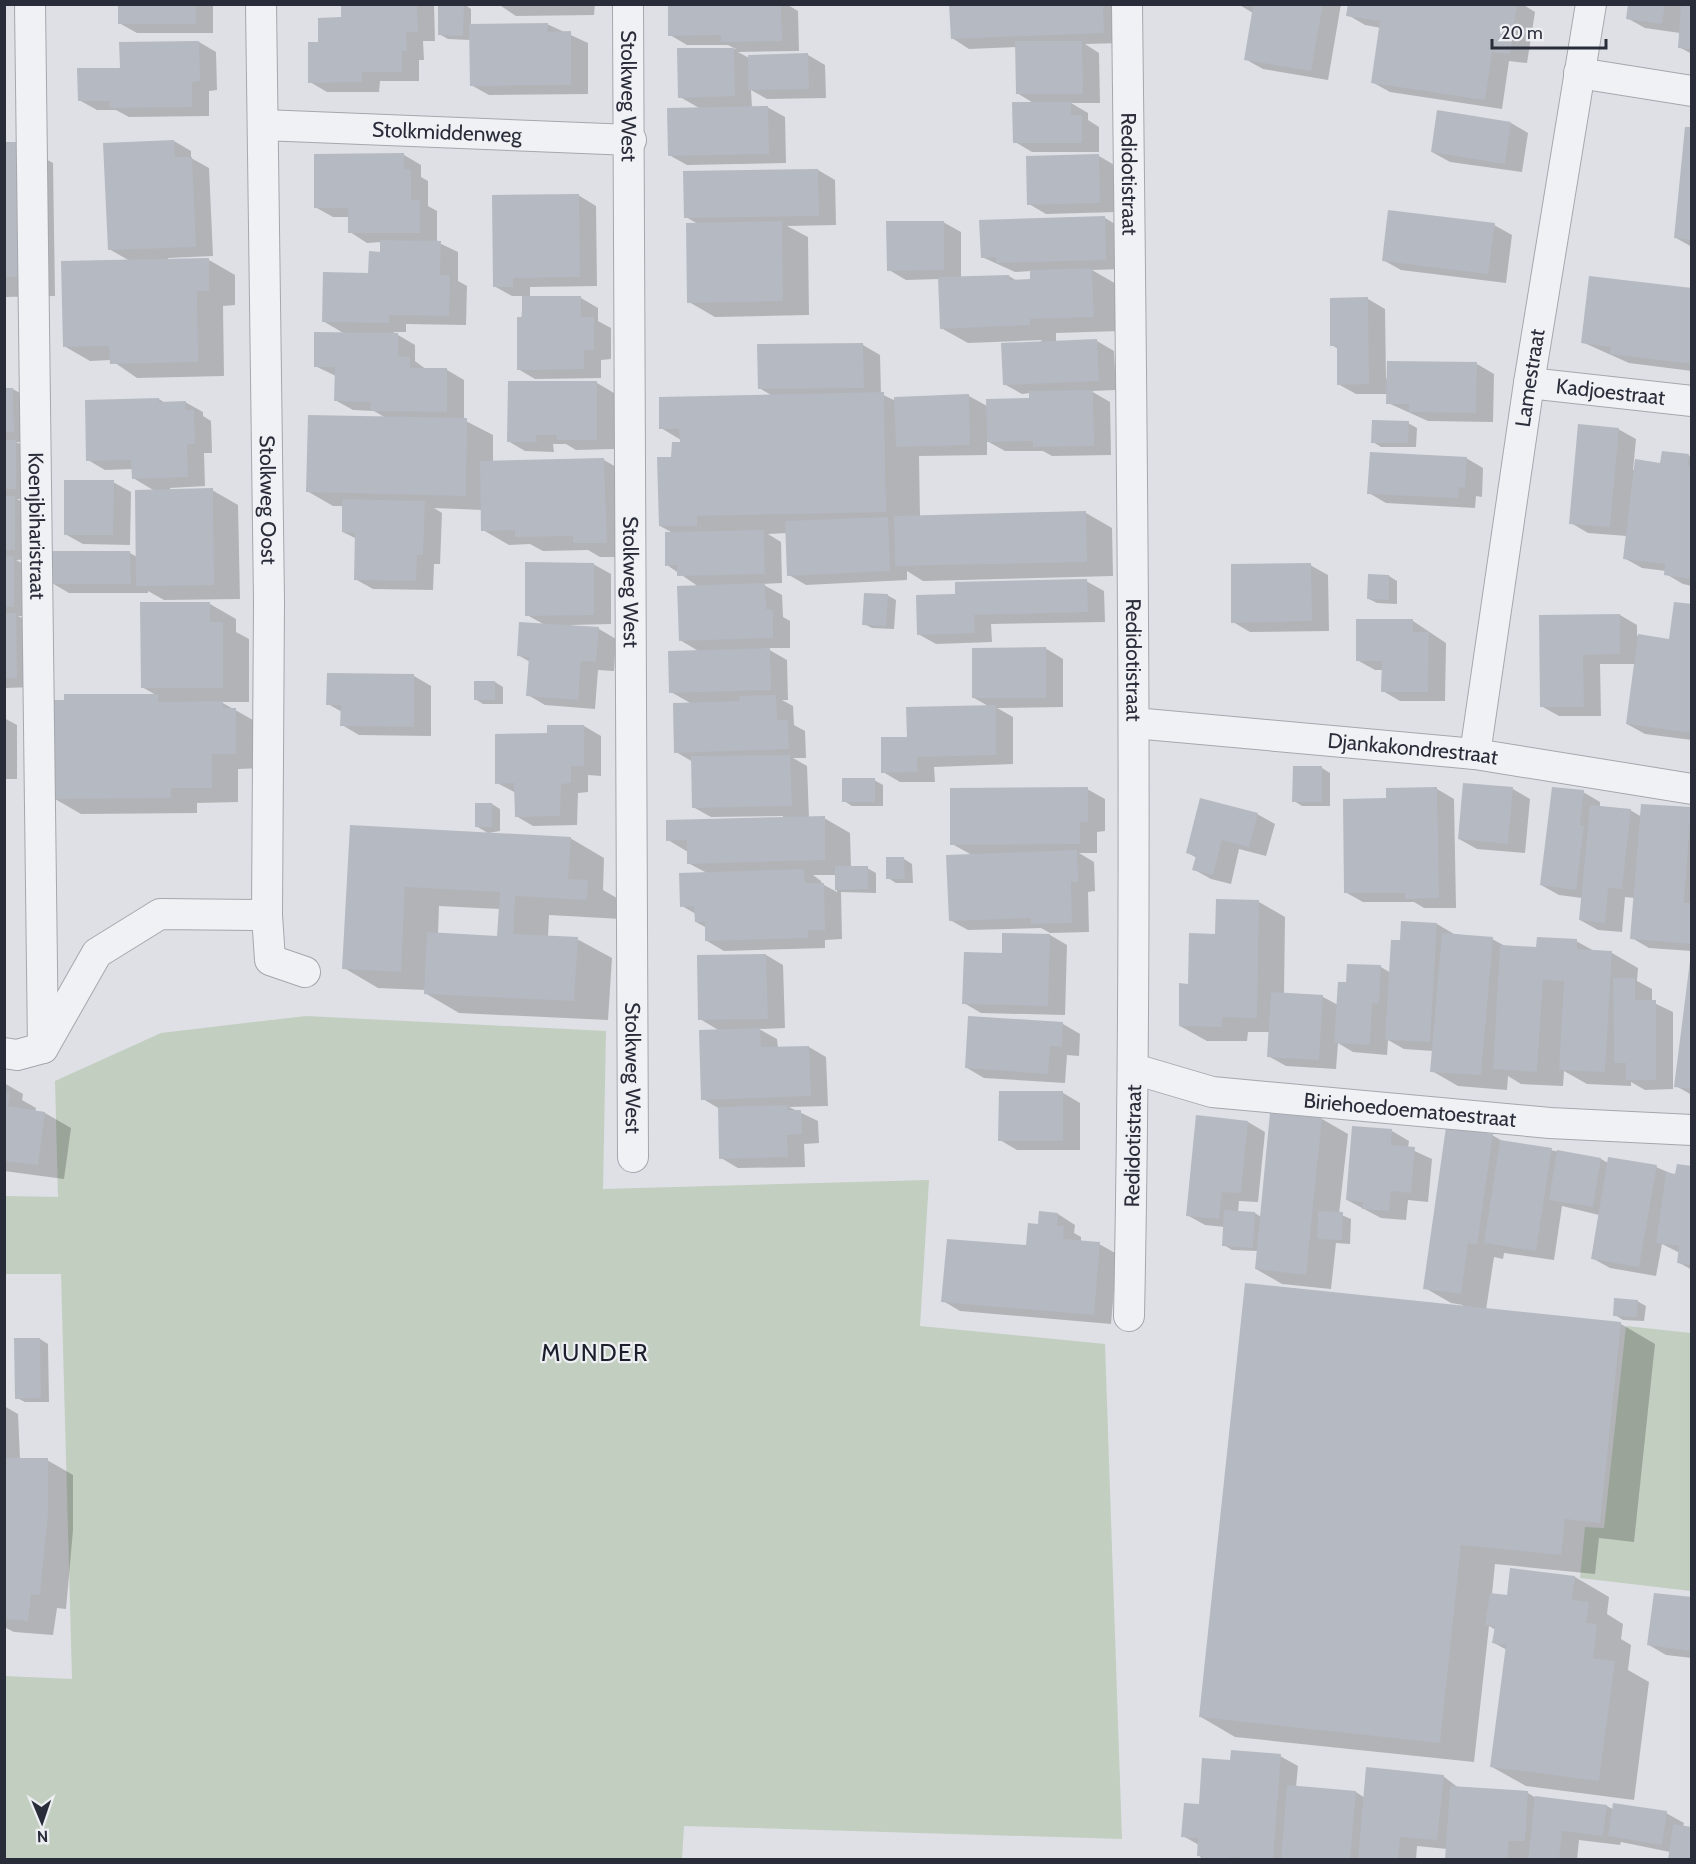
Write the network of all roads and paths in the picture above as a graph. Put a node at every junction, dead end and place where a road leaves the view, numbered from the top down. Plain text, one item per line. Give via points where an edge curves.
1 (30, 4) edge
2 (261, 4) edge
3 (628, 4) edge
4 (1127, 4) edge
5 (1591, 4) edge
6 (1579, 73) junction
7 (1692, 91) edge
8 (263, 125) junction
9 (631, 140) junction
10 (1529, 383) junction
11 (1692, 401) edge
12 (1134, 723) junction
13 (1475, 754) junction
14 (1692, 789) edge
15 (267, 915) junction
16 (305, 972) dead end
17 (43, 1048) junction
18 (4, 1053) edge
19 (1134, 1069) junction
20 (1692, 1130) edge
21 (633, 1157) dead end
22 (1129, 1316) dead end

1 - 17 street, Koenjbiharistraat
2 - 8 street, Stolkweg Oost
3 - 9 street, Stolkweg West
4 - 12 street, Redidotistraat
5 - 6 street, Lamestraat
6 - 7 street
6 - 10 street, Lamestraat
8 - 9 street, Stolkmiddenweg
8 - 15 street, Stolkweg Oost via 269,601
9 - 21 street, Stolkweg West
10 - 11 street, Kadjoestraat
10 - 13 street, Lamestraat
12 - 13 street, Djankakondrestraat
12 - 19 street, Redidotistraat
13 - 14 street, Djankakondrestraat
15 - 16 street, Stolkweg Oost via 270,960
15 - 17 street via 160,914 97,953
17 - 18 street via 16,1055
19 - 20 street, Biriehoedoematoestraat via 1212,1092 1550,1123
19 - 22 street, Redidotistraat

